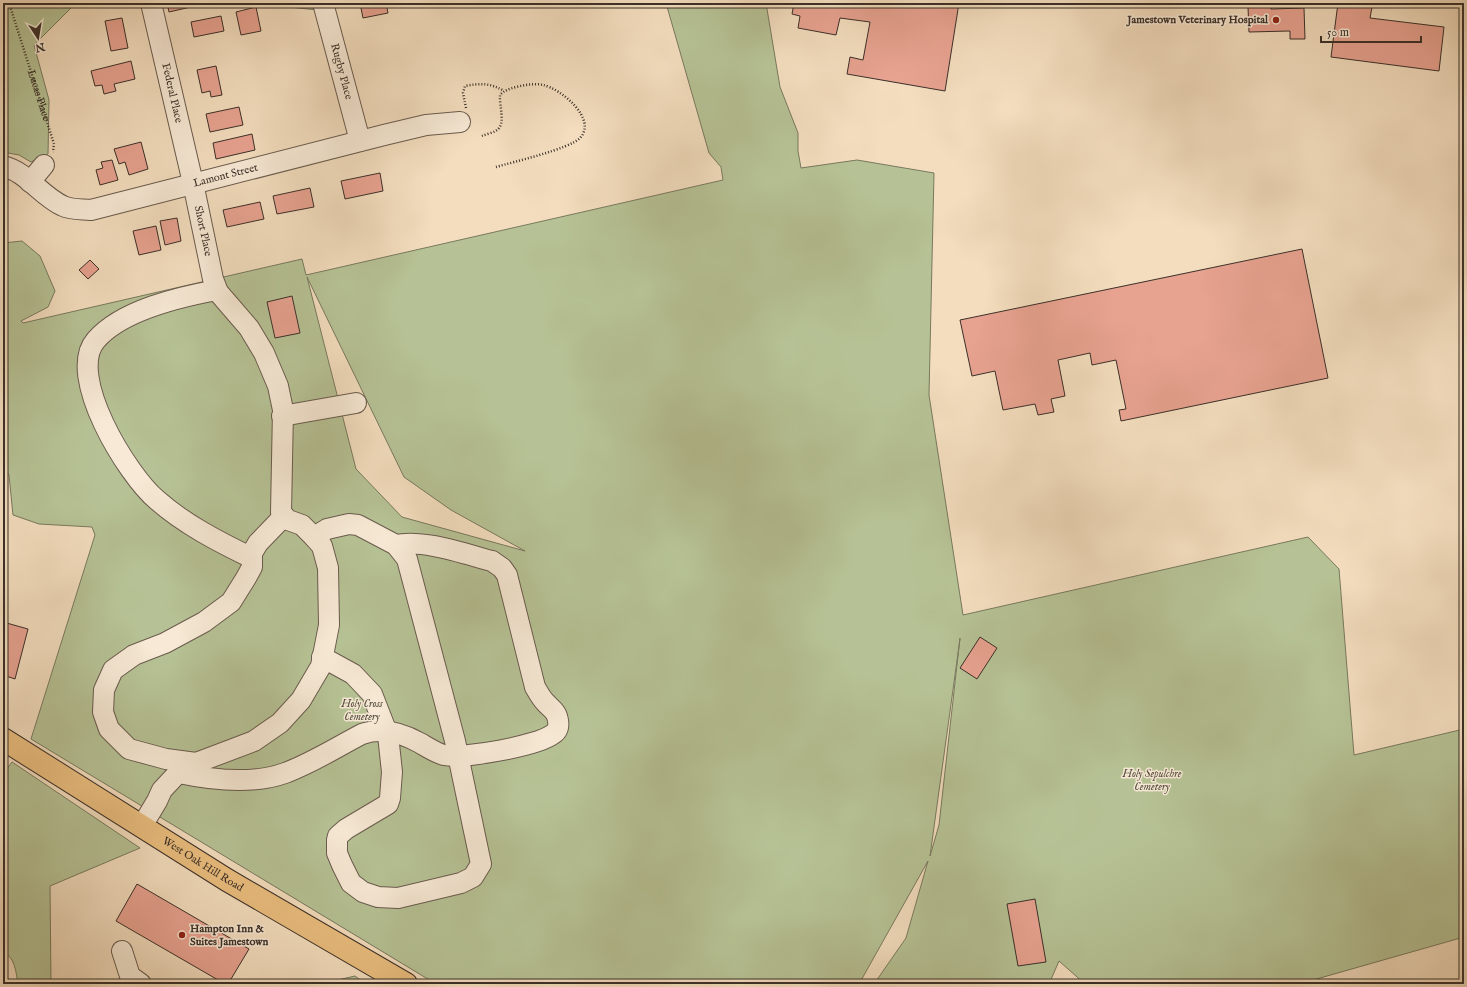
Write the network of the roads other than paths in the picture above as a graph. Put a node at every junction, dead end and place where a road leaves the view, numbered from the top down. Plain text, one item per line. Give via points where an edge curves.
1 (151, 3) edge
2 (323, 3) edge
3 (463, 117) road end
4 (360, 141) junction
5 (3, 166) edge
6 (44, 166) road end
7 (30, 182) junction
8 (194, 183) junction
9 (215, 284) junction
10 (356, 403) dead end
11 (282, 416) junction
12 (284, 516) junction
13 (314, 537) junction
14 (396, 545) junction
15 (252, 558) junction
16 (322, 658) junction
17 (386, 731) junction
18 (3, 739) edge
19 (458, 756) junction
20 (196, 763) junction
21 (179, 772) junction
22 (142, 826) junction
23 (122, 951) dead end
24 (141, 984) edge
25 (406, 984) edge

1 - 8 street, Federal Place
2 - 4 street, Rugby Place
3 - 4 street, Lamont Street
4 - 8 street, Lamont Street
5 - 7 street, Lamont Street
6 - 7 street
7 - 8 street, Lamont Street via 63,206 91,210
8 - 9 street, Short Place
9 - 11 street via 249,328 264,353 278,386
9 - 15 street via 127,317 102,334 95,341 90,353 90,390 110,438 156,500 186,521
10 - 11 street
11 - 12 street via 281,513
12 - 13 street via 302,525
12 - 15 street via 258,543
13 - 14 street via 326,529 349,524 358,525
13 - 16 street via 322,546 328,568 329,625
14 - 19 street via 407,559
14 - 19 street via 420,544 492,561 502,568 507,576 535,687 557,715 558,729 549,737 491,753
15 - 20 street via 252,567 231,602 197,626 165,643 134,655 113,670 104,690 103,712 109,729 129,749 166,759
16 - 17 street via 353,674 372,694
16 - 20 street via 321,666 301,700 280,723 254,741
17 - 19 street via 411,738 444,755
17 - 19 street via 392,772 388,804 346,829 336,840 337,853 342,865 351,882 363,892 378,897 398,898 461,883 474,877 481,864
17 - 21 street via 362,734 315,759 272,776 224,779
18 - 22 main road, West Oak Hill Road
20 - 21 street
21 - 22 street via 162,790
22 - 25 main road, West Oak Hill Road via 227,880
23 - 24 street via 130,976

